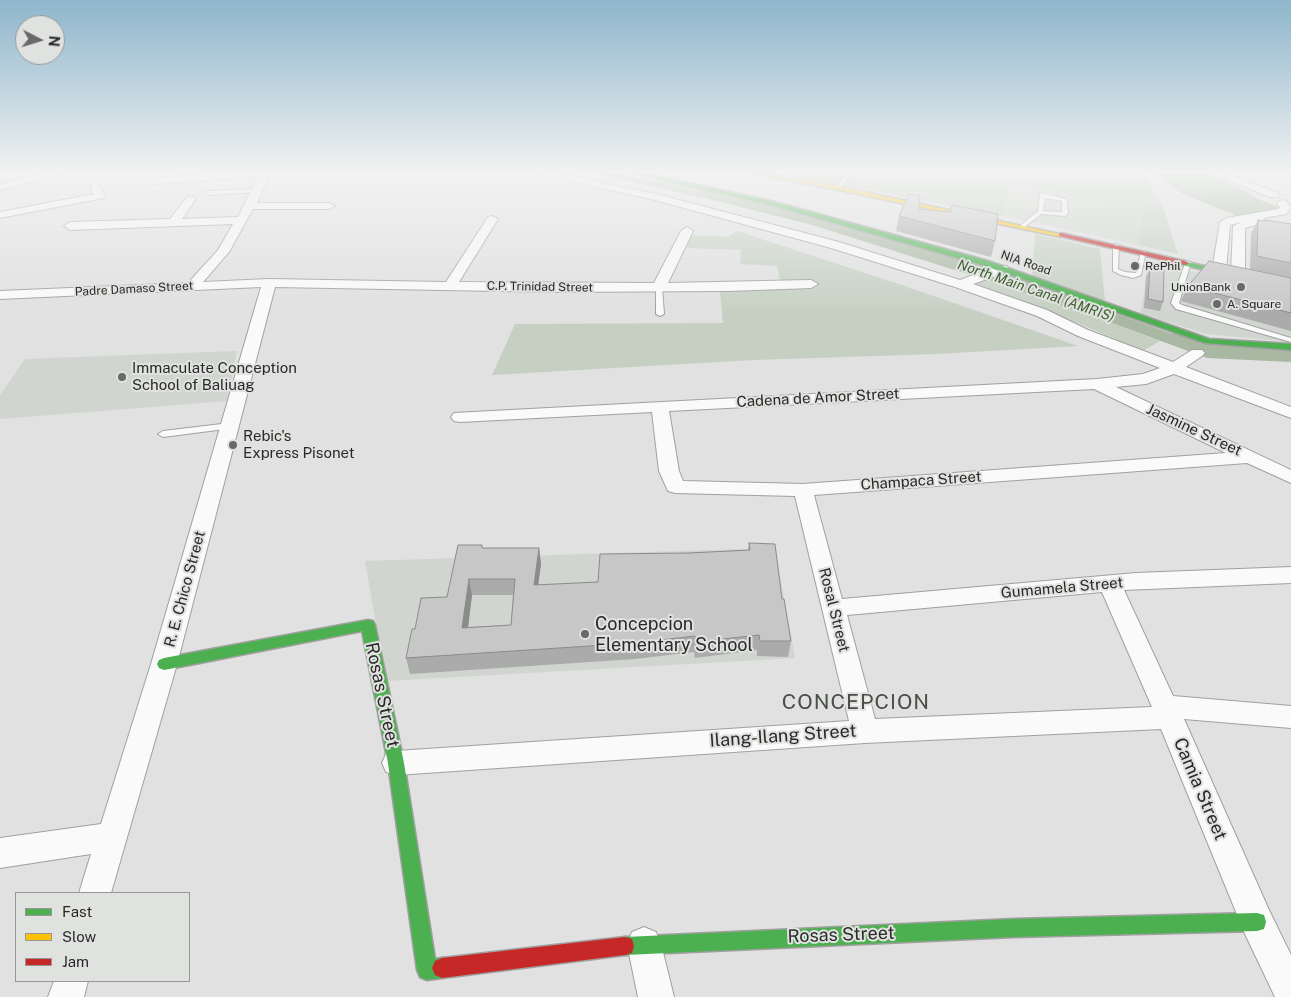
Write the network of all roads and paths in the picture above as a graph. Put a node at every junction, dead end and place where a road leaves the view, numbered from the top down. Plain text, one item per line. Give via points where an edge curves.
1 (492, 219) dead end
2 (176, 220) edge
3 (242, 220) joint
4 (743, 220) edge
5 (828, 220) edge
6 (991, 220) edge
7 (1031, 220) edge
8 (1232, 220) edge
9 (1273, 220) edge
10 (173, 223) junction
11 (70, 226) dead end
12 (1023, 226) junction
13 (687, 231) dead end
14 (1116, 246) junction
15 (1144, 252) junction
16 (1188, 262) junction
17 (999, 270) junction
18 (1219, 270) junction
19 (1238, 274) junction
20 (269, 283) junction
21 (811, 284) dead end
22 (960, 284) junction
23 (192, 286) junction
24 (450, 286) junction
25 (660, 287) junction
26 (1291, 287) edge
27 (0, 294) edge
28 (660, 314) dead end
29 (1291, 340) edge
30 (1291, 347) edge
31 (1197, 353) dead end
32 (1174, 368) junction
33 (1097, 384) junction
34 (660, 406) junction
35 (1291, 413) edge
36 (460, 417) dead end
37 (230, 426) junction
38 (163, 434) dead end
39 (1251, 457) junction
40 (1291, 478) edge
41 (803, 490) junction
42 (1291, 575) edge
43 (1110, 585) junction
44 (833, 608) junction
45 (164, 664) junction
46 (1167, 711) junction
47 (1291, 717) edge
48 (865, 731) junction
49 (396, 763) junction
50 (111, 837) junction
51 (0, 853) edge
52 (96, 892) edge
53 (1257, 922) junction
54 (644, 944) junction
55 (71, 982) edge
56 (427, 984) edge
57 (1291, 992) edge
58 (66, 997) edge
59 (656, 997) edge

1 - 24 street
2 - 10 street
3 - 10 street
3 - 23 street via 223,252
4 - 22 street via 835,244
5 - 17 main road, NIA Road
6 - 12 main road
7 - 12 lane
8 - 18 street via 1224,224
9 - 19 street via 1239,226
10 - 11 street
12 - 14 main road
13 - 25 street
14 - 15 main road
14 - 15 lane via 1115,270 1123,274 1139,274
15 - 16 main road
16 - 18 main road
16 - 29 lane via 1176,302 1179,307
17 - 22 street
17 - 30 main road, NIA Road via 1208,341
18 - 19 main road
19 - 26 main road
20 - 23 street, Padre Damaso Street
20 - 24 street, C.P. Trinidad Street
20 - 37 street, R. E. Chico Street
21 - 25 street, C.P. Trinidad Street
22 - 32 street via 1042,312
23 - 27 street, Padre Damaso Street
24 - 25 street, C.P. Trinidad Street
25 - 28 lane
31 - 32 street, Cadena de Amor Street
32 - 33 street, Cadena de Amor Street via 1146,379
32 - 35 street
33 - 34 street, Cadena de Amor Street
33 - 39 street, Jasmine Street
34 - 36 street, Cadena de Amor Street
34 - 41 street, Champaca Street via 669,471 675,487
37 - 38 lane
37 - 45 street, R. E. Chico Street
39 - 40 street, Jasmine Street
39 - 41 street, Champaca Street
41 - 44 street, Rosal Street
42 - 43 street, Gumamela Street via 1136,581
43 - 44 street, Gumamela Street
43 - 46 street, Camia Street
44 - 48 street, Rosal Street
45 - 49 main road, Rosas Street via 368,626
45 - 50 street, R. E. Chico Street
46 - 47 street, Ilang-Ilang Street
46 - 48 street, Ilang-Ilang Street
46 - 53 street, Camia Street
48 - 49 street, Ilang-Ilang Street
49 - 56 main road, Rosas Street
50 - 51 street
50 - 52 street, R. E. Chico Street
53 - 54 main road, Rosas Street via 1014,928
53 - 57 street, Camia Street
54 - 56 main road, Rosas Street
54 - 59 street
55 - 58 street

